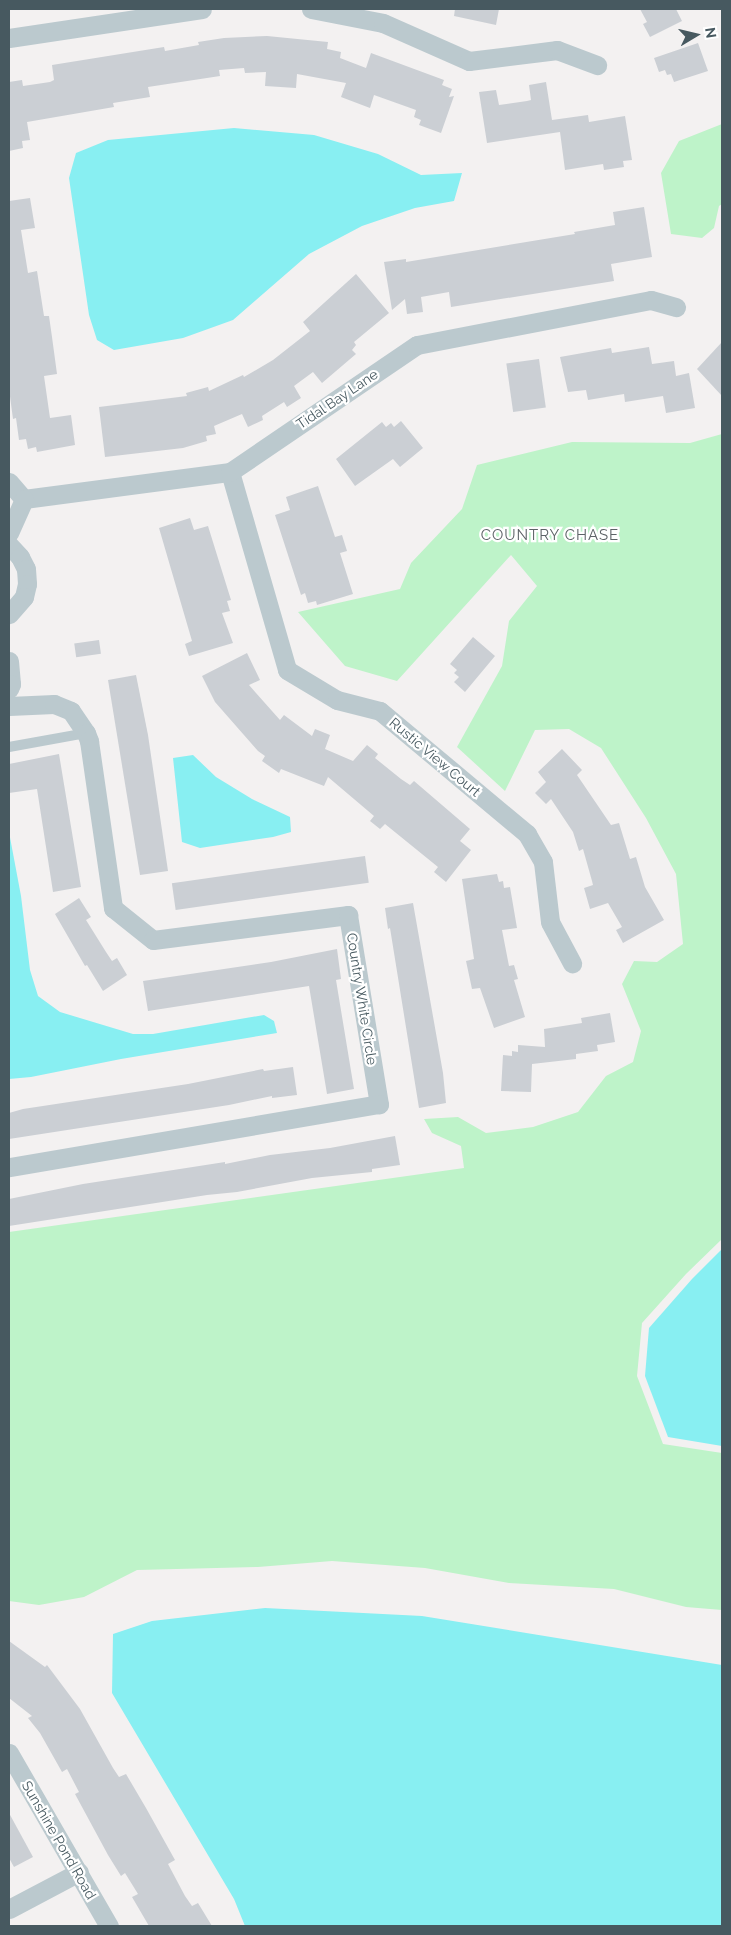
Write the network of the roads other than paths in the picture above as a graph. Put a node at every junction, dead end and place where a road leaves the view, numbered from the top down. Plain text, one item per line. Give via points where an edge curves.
1 (202, 9) edge
2 (311, 9) edge
3 (9, 38) edge
4 (597, 65) dead end
5 (676, 307) dead end
6 (230, 472) junction
7 (9, 482) edge
8 (24, 499) junction
9 (9, 533) edge
10 (9, 545) edge
11 (9, 614) edge
12 (9, 661) edge
13 (9, 688) edge
14 (9, 706) edge
15 (86, 733) junction
16 (9, 747) edge
17 (572, 963) dead end
18 (9, 1167) edge
19 (9, 1754) edge
20 (79, 1872) junction
21 (9, 1909) edge
22 (109, 1926) edge

1 - 3 street
2 - 4 street via 383,23 469,61 558,50
5 - 6 street, Tidal Bay Lane via 651,300 417,345
6 - 8 street, Tidal Bay Lane
6 - 17 street, Rustic View Court via 287,670 337,700 380,711 527,834 543,862 550,922
7 - 8 street
8 - 9 street
10 - 11 street via 20,556 26,569 27,584 24,597
12 - 13 street via 12,684
14 - 15 street, Country White Circle via 54,704 71,711
15 - 16 lane
15 - 18 street, Country White Circle via 113,908 153,940 348,915 379,1104
19 - 20 street, Sunshine Pond Road
20 - 21 street
20 - 22 street, Sunshine Pond Road

